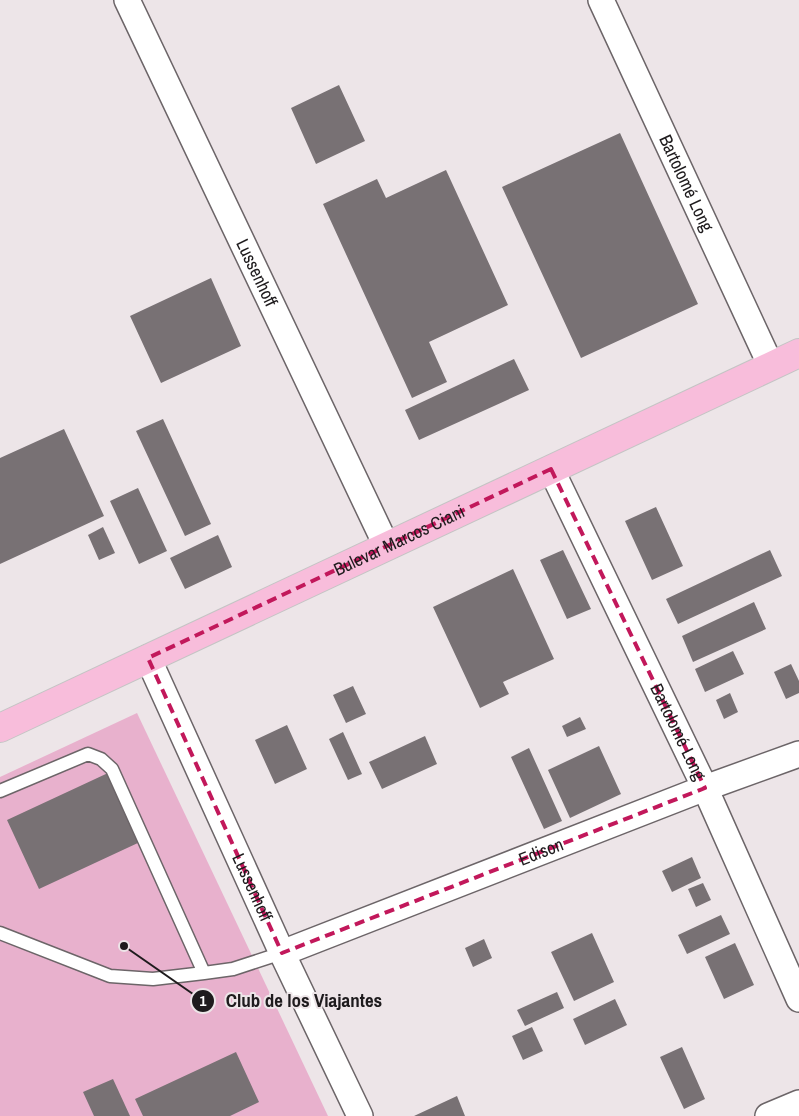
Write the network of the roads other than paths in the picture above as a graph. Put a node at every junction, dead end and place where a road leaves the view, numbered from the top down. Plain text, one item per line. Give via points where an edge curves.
1 (128, 0) edge
2 (602, 0) edge
3 (799, 353) edge
4 (771, 366) junction
5 (551, 469) junction
6 (386, 545) junction
7 (148, 658) junction
8 (0, 728) edge
9 (799, 754) edge
10 (705, 788) junction
11 (0, 791) edge
12 (0, 933) edge
13 (282, 953) junction
14 (204, 973) junction
15 (799, 999) edge
16 (799, 1103) edge
17 (360, 1116) edge
18 (768, 1116) edge

1 - 6 street, Lussenhoff
2 - 4 street, Bartolomé Long
3 - 4 highway, Bulevar Marcos Ciani
4 - 5 highway, Bulevar Marcos Ciani
5 - 6 highway, Bulevar Marcos Ciani
5 - 10 street, Bartolomé Long
6 - 7 highway, Bulevar Marcos Ciani
7 - 8 highway, Bulevar Marcos Ciani
7 - 13 street, Lussenhoff
9 - 10 street, Edison
10 - 13 street, Edison
10 - 15 street, Bartolomé Long
11 - 14 lane via 88,754 101,759 112,769
12 - 14 lane via 110,976 153,979
13 - 14 lane via 233,969
13 - 17 street, Lussenhoff
16 - 18 street

